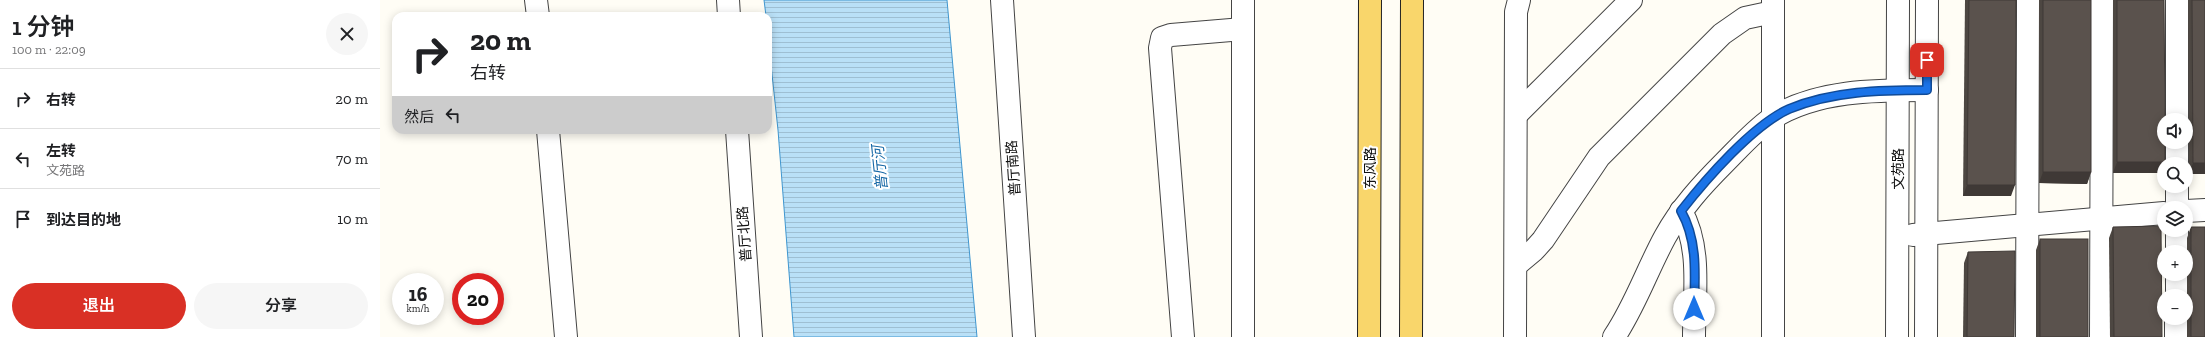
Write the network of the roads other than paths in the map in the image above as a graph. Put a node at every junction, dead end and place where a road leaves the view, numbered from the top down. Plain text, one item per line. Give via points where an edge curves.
1 (536, 0) edge
2 (728, 0) edge
3 (1002, 0) edge
4 (1243, 0) edge
5 (1370, 0) edge
6 (1412, 0) edge
7 (1519, 0) edge
8 (1632, 0) edge
9 (1898, 0) edge
10 (1927, 0) edge
11 (2028, 0) edge
12 (2102, 0) edge
13 (2177, 0) edge
14 (1773, 6) edge
15 (538, 12) edge
16 (729, 12) edge
17 (1243, 29) junction
18 (1898, 90) junction
19 (1927, 90) junction
20 (2177, 113) edge
21 (1516, 115) junction
22 (1773, 118) junction
23 (548, 134) edge
24 (737, 134) edge
25 (2205, 210) edge
26 (1681, 211) junction
27 (2193, 211) edge
28 (2157, 214) edge
29 (2102, 218) junction
30 (2027, 225) junction
31 (1927, 234) junction
32 (1897, 236) junction
33 (1516, 265) junction
34 (2176, 325) edge
35 (566, 337) edge
36 (751, 337) edge
37 (1024, 337) edge
38 (1183, 337) edge
39 (1242, 337) edge
40 (1369, 337) edge
41 (1411, 337) edge
42 (1515, 337) edge
43 (1614, 337) edge
44 (1694, 337) edge
45 (1772, 337) edge
46 (1897, 337) edge
47 (1926, 337) edge
48 (2027, 337) edge
49 (2101, 337) edge
50 (2176, 337) edge

1 - 15 street
2 - 16 street
3 - 37 street, 普厅南路
4 - 17 street
5 - 40 main road, 东风路
6 - 41 main road
7 - 21 street via 1516,12
8 - 21 street
9 - 18 street, 文苑路
10 - 19 street, 文苑路
11 - 30 street
12 - 29 street
13 - 20 street
14 - 22 street
14 - 33 street via 1745,18 1722,34 1599,157 1544,240
17 - 38 street via 1171,35 1162,38 1160,48
17 - 39 street
18 - 19 street
18 - 22 street via 1829,98 1803,104
18 - 32 street, 文苑路
19 - 31 street, 文苑路
21 - 33 street
22 - 26 street via 1753,133 1701,186
22 - 45 street
23 - 35 street
24 - 36 street, 普厅北路
25 - 27 street
26 - 43 street
26 - 44 street via 1690,230 1694,254
28 - 29 street
29 - 30 street
29 - 49 street
30 - 31 street
30 - 48 street
31 - 32 street
31 - 47 street, 文苑路
32 - 46 street, 文苑路
33 - 42 street
34 - 50 street

